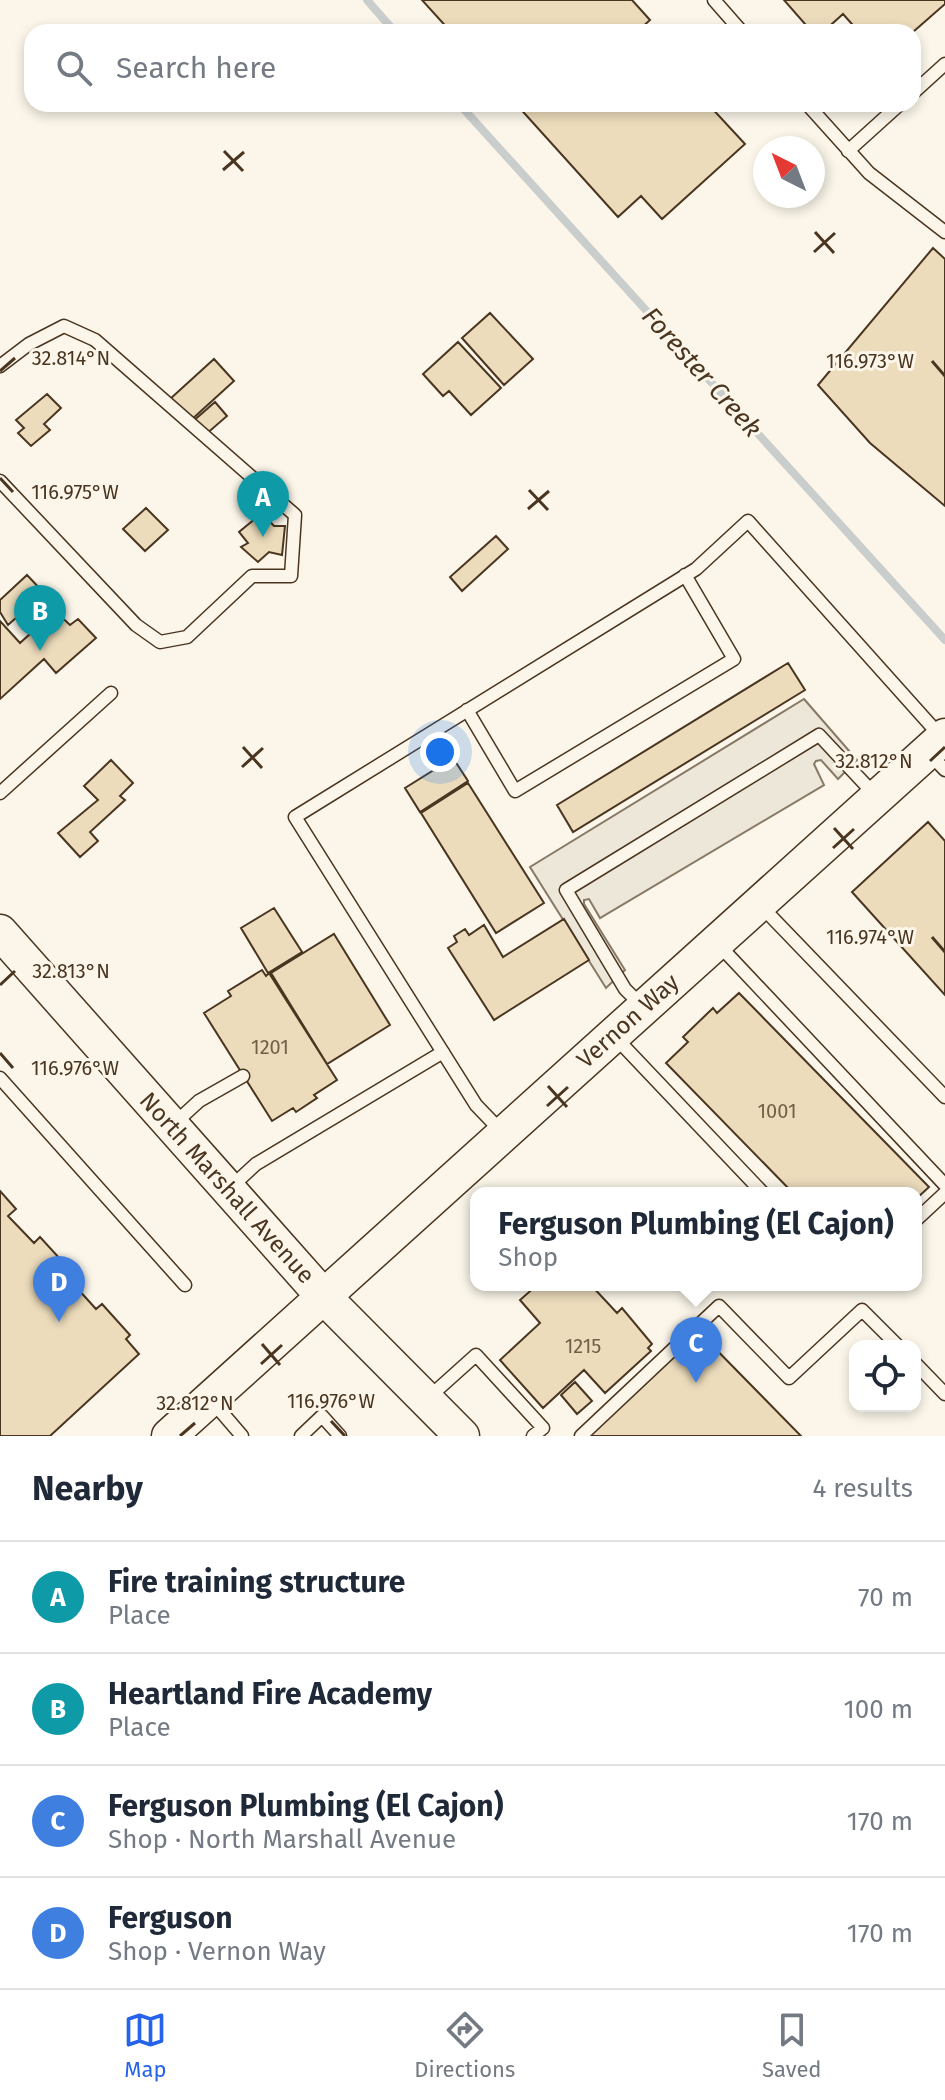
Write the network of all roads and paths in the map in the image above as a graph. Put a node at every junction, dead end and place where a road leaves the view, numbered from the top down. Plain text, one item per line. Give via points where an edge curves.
1 (714, 0) edge
2 (735, 24) edge
3 (945, 64) edge
4 (921, 86) edge
5 (814, 112) edge
6 (891, 112) edge
7 (848, 151) junction
8 (945, 232) edge
9 (0, 366) edge
10 (0, 481) edge
11 (685, 575) junction
12 (111, 693) dead end
13 (467, 710) junction
14 (940, 749) edge
15 (0, 793) edge
16 (877, 797) junction
17 (758, 904) junction
18 (0, 932) edge
19 (716, 942) junction
20 (644, 1007) junction
21 (612, 1035) junction
22 (443, 1052) junction
23 (243, 1076) dead end
24 (0, 1078) edge
25 (945, 1097) edge
26 (172, 1126) junction
27 (503, 1133) junction
28 (945, 1185) edge
29 (757, 1187) edge
30 (228, 1189) junction
31 (945, 1193) edge
32 (922, 1214) edge
33 (185, 1285) dead end
34 (323, 1296) junction
35 (892, 1340) edge
36 (921, 1369) edge
37 (945, 1394) edge
38 (210, 1399) junction
39 (426, 1400) junction
40 (454, 1434) edge
41 (169, 1436) edge
42 (242, 1436) edge
43 (301, 1436) edge
44 (340, 1436) edge
45 (533, 1436) edge
46 (581, 1436) edge

1 - 2 lane
3 - 4 lane
5 - 7 lane
6 - 7 lane
7 - 8 lane
9 - 10 lane via 64,326 95,340 295,515 291,576 252,576 187,637 160,642 136,625
11 - 13 lane
11 - 13 lane via 734,659 515,791
11 - 14 lane via 748,521
12 - 15 lane
13 - 22 lane via 295,817
14 - 16 street, Vernon Way
16 - 17 street, Vernon Way
16 - 20 lane via 819,735 566,890 625,989
17 - 19 street, Vernon Way
17 - 25 lane
18 - 26 street, North Marshall Avenue
19 - 20 street, Vernon Way
19 - 28 lane
20 - 21 street, Vernon Way
21 - 27 street, Vernon Way
21 - 29 lane
22 - 27 lane via 476,1105
22 - 30 lane via 256,1164
23 - 26 lane via 199,1101
24 - 33 lane
26 - 30 street, North Marshall Avenue
27 - 34 street, Vernon Way
30 - 34 street, North Marshall Avenue
31 - 32 lane
34 - 38 street, Vernon Way
34 - 39 street, North Marshall Avenue
35 - 46 lane via 862,1310 789,1378 719,1306
36 - 37 lane
38 - 41 street, Vernon Way
38 - 42 lane
39 - 40 street, North Marshall Avenue
39 - 45 lane via 476,1355 543,1428
43 - 44 lane via 322,1416

